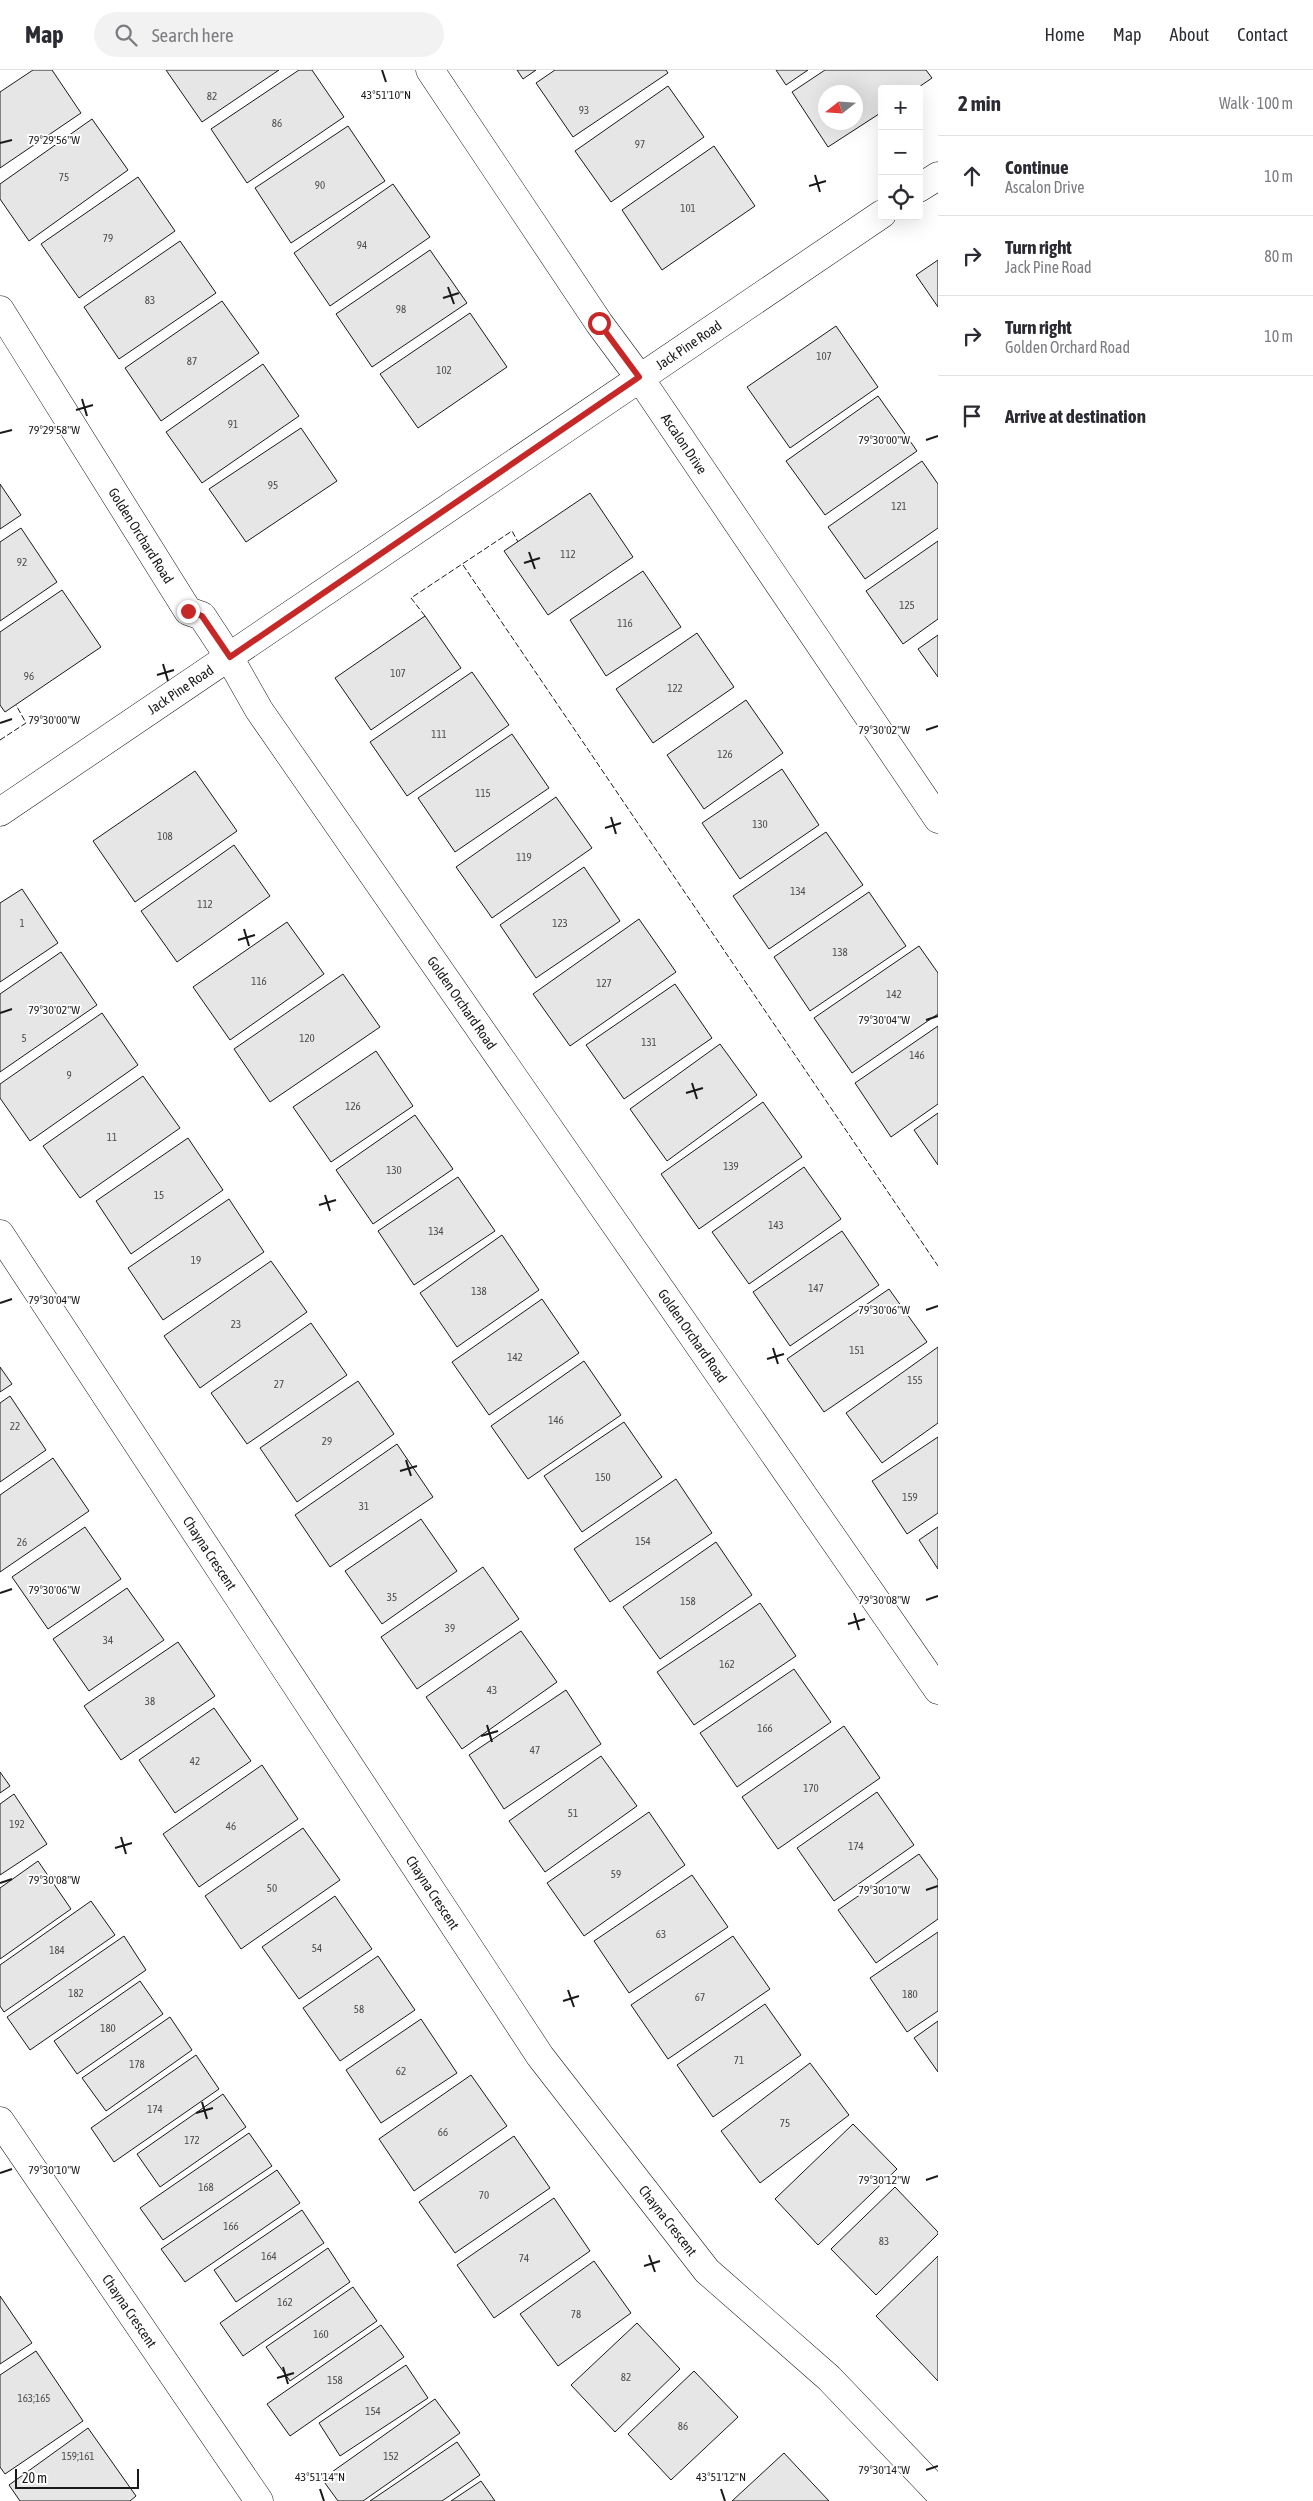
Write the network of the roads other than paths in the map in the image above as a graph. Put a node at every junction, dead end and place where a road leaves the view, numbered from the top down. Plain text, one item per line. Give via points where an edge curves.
1 (430, 70) edge
2 (938, 176) edge
3 (923, 185) edge
4 (878, 217) edge
5 (0, 310) edge
6 (639, 377) junction
7 (230, 657) junction
8 (0, 812) edge
9 (938, 819) edge
10 (0, 1234) edge
11 (938, 1690) edge
12 (0, 2121) edge
13 (938, 2492) edge
14 (259, 2501) edge

1 - 6 street, Ascalon Drive via 599,323
2 - 3 street
4 - 6 street, Jack Pine Road
5 - 7 street, Golden Orchard Road via 188,611 202,616
6 - 7 street, Jack Pine Road
6 - 9 street, Ascalon Drive
7 - 8 street, Jack Pine Road
7 - 11 street, Golden Orchard Road via 264,718
10 - 13 street, Chayna Crescent via 540,2056 707,2271 829,2378
12 - 14 street, Chayna Crescent

